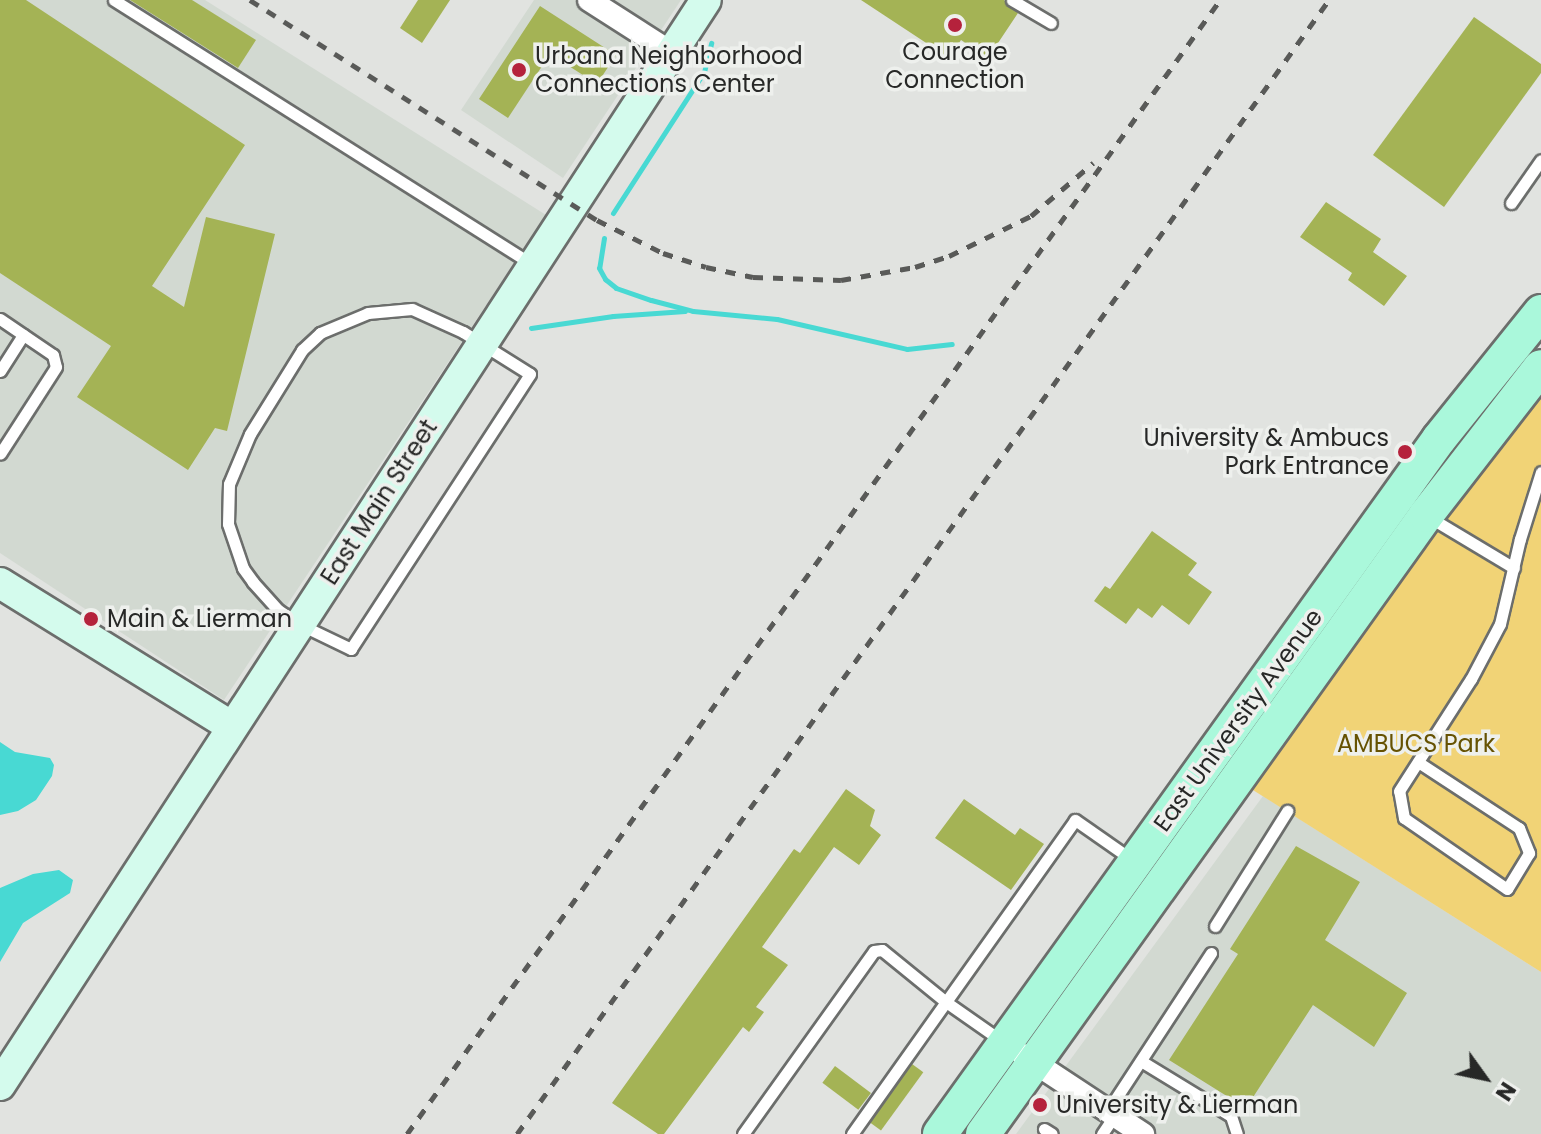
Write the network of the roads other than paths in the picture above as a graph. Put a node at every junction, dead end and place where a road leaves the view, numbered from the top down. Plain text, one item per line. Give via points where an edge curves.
1 (114, 0) edge
2 (589, 0) edge
3 (706, 0) edge
4 (1012, 0) edge
5 (1051, 23) dead end
6 (672, 53) junction
7 (1541, 160) edge
8 (1511, 203) dead end
9 (533, 265) junction
10 (1541, 312) edge
11 (0, 319) edge
12 (23, 335) junction
13 (482, 343) junction
14 (1541, 367) edge
15 (0, 371) edge
16 (0, 454) edge
17 (1541, 472) edge
18 (1413, 506) junction
19 (1514, 568) junction
20 (0, 583) edge
21 (299, 624) junction
22 (232, 727) junction
23 (1418, 762) junction
24 (1287, 811) dead end
25 (1135, 862) junction
26 (1215, 926) dead end
27 (1211, 953) dead end
28 (946, 1002) junction
29 (1006, 1043) junction
30 (1141, 1061) junction
31 (1034, 1063) junction
32 (0, 1084) edge
33 (1108, 1121) edge
34 (743, 1134) edge
35 (852, 1134) edge
36 (940, 1134) edge
37 (983, 1134) edge
38 (1143, 1134) edge
39 (1237, 1134) edge

1 - 9 lane
2 - 6 street
3 - 6 main road, East Main Street
4 - 5 lane
6 - 9 main road, East Main Street
7 - 8 lane
9 - 13 main road, East Main Street
10 - 18 main road, East University Avenue
11 - 12 lane
12 - 15 lane
12 - 16 lane via 53,355 56,367
13 - 21 main road, East Main Street
13 - 21 lane via 530,374 521,388 351,649
13 - 21 lane via 412,309 343,320 302,350 236,460 226,503 243,568 263,595
14 - 18 main road, East University Avenue
17 - 19 lane
18 - 19 lane
18 - 25 main road, East University Avenue
18 - 31 main road, East University Avenue
19 - 23 lane via 1500,624
20 - 22 main road
21 - 22 main road, East Main Street
22 - 32 main road, East Main Street
23 - 23 lane via 1399,791 1404,818 1507,889 1529,853 1519,828
24 - 26 lane
25 - 28 lane via 1075,820
25 - 29 main road, East University Avenue
27 - 30 lane
28 - 29 lane
28 - 34 lane via 882,950 874,951
28 - 35 lane
29 - 31 street
29 - 36 main road, East University Avenue
30 - 33 lane
30 - 39 lane via 1231,1116
31 - 33 street
31 - 37 main road, East University Avenue
33 - 38 street

